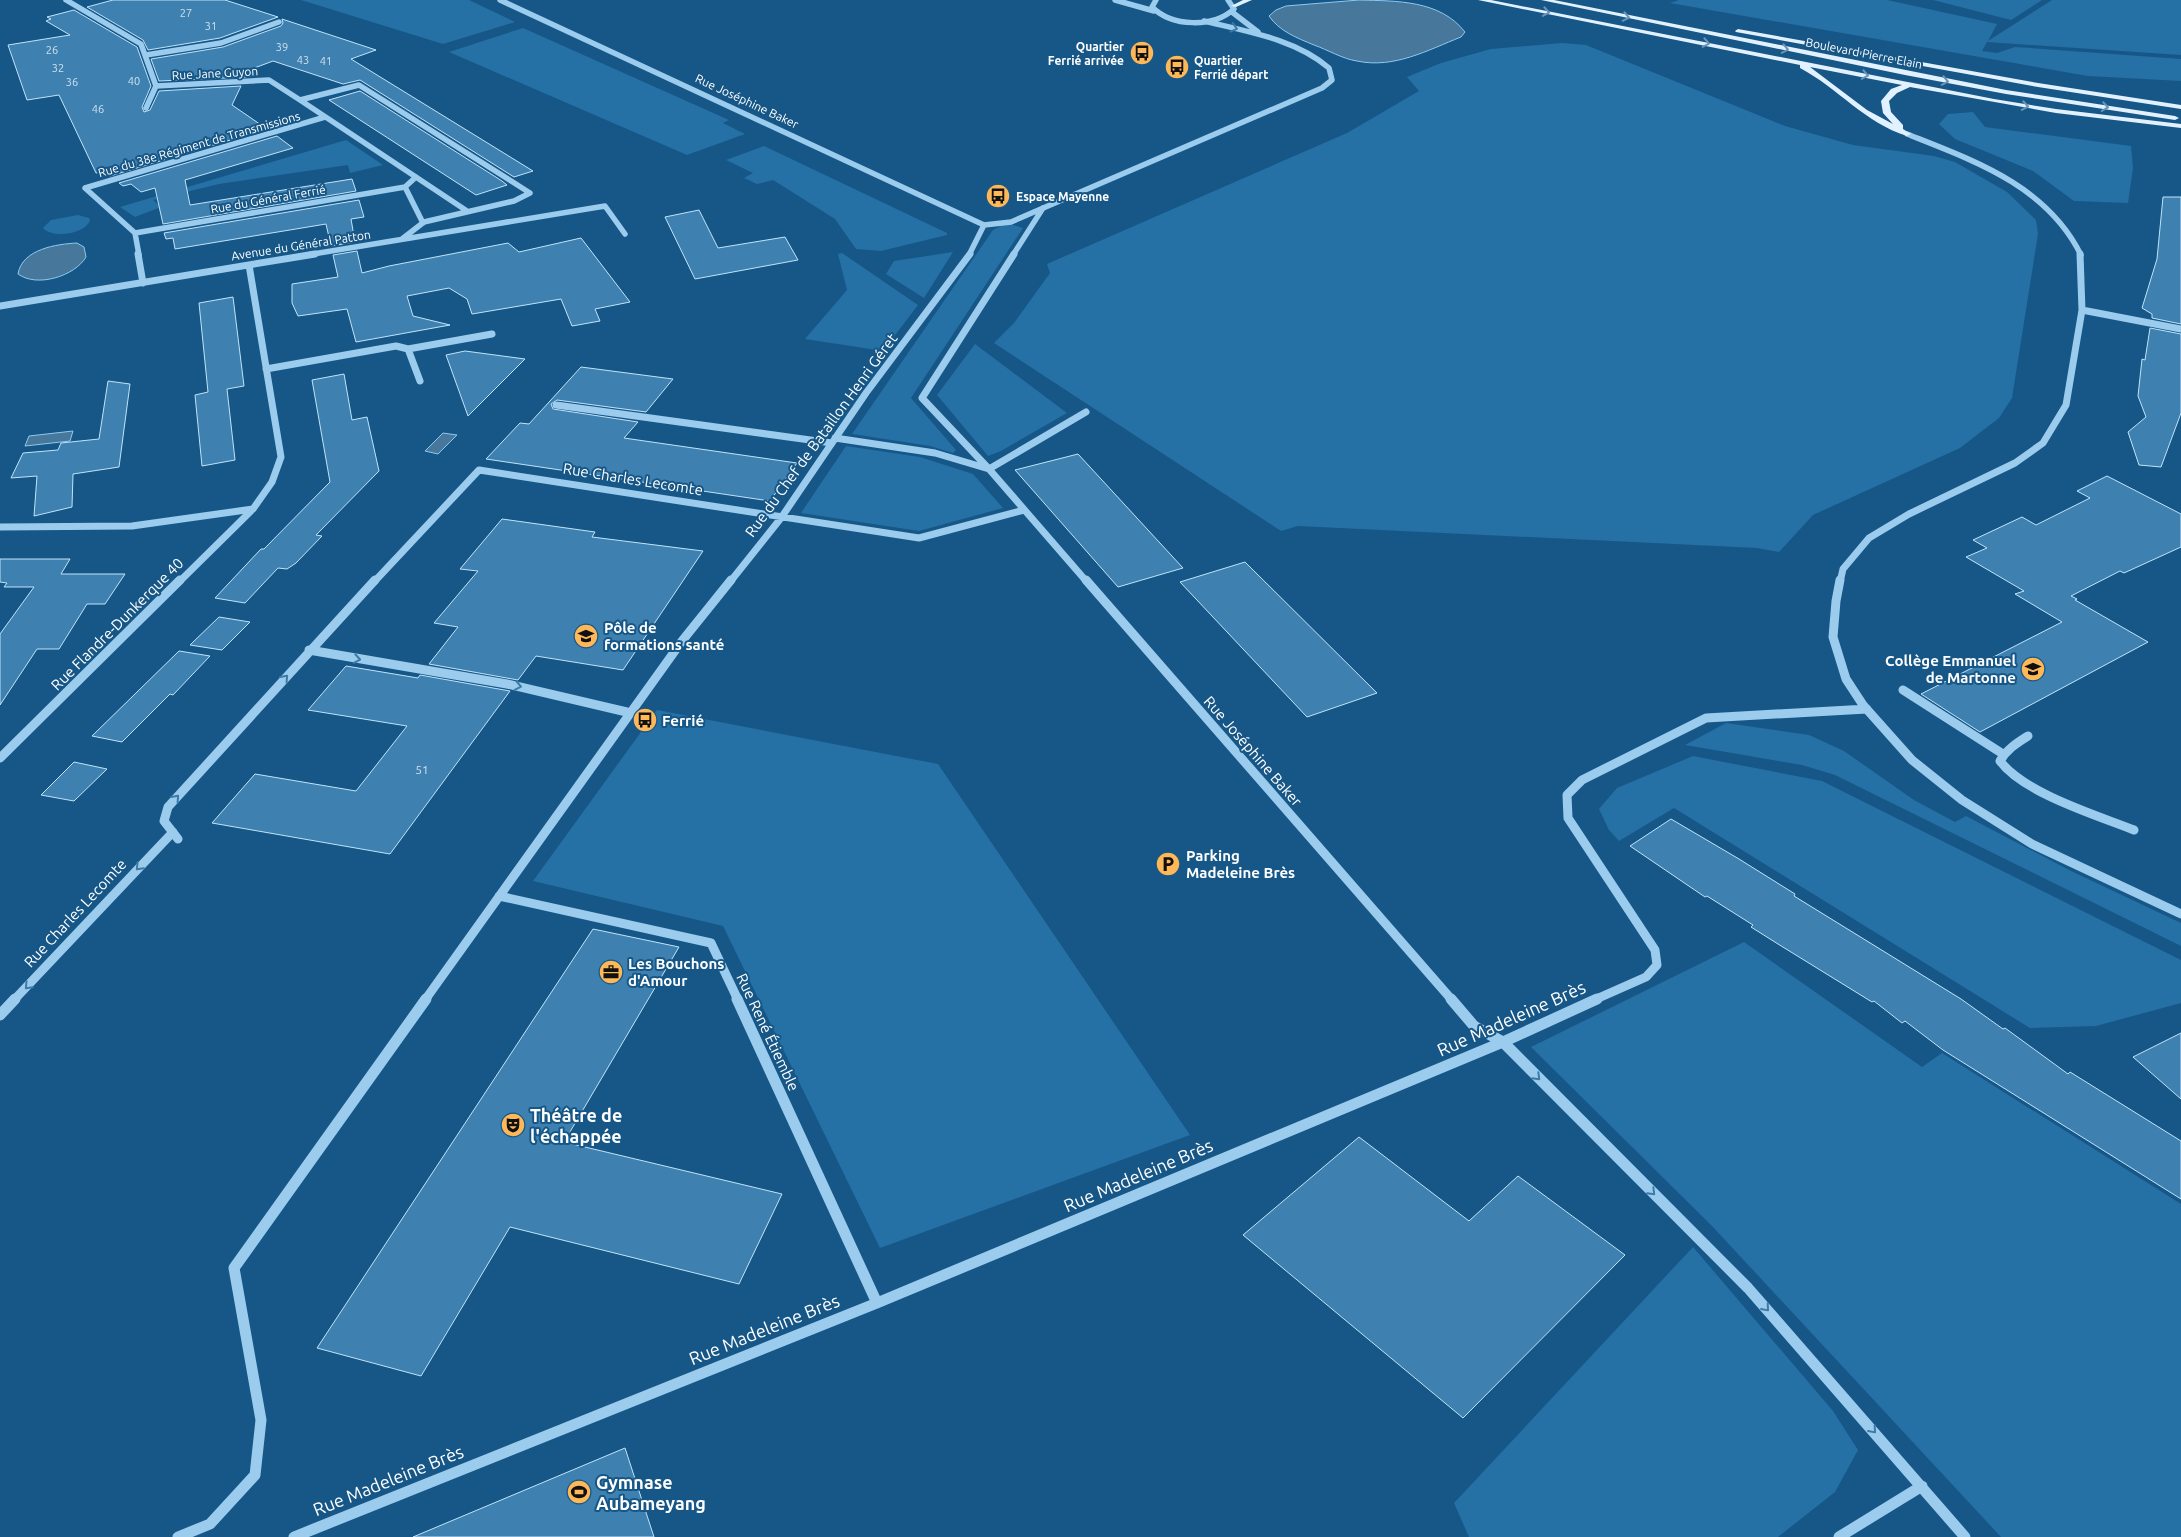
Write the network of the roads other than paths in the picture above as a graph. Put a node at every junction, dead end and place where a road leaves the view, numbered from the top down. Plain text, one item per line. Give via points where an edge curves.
1 (66, 0) edge
2 (500, 0) edge
3 (1115, 0) edge
4 (1156, 0) edge
5 (1228, 0) edge
6 (1249, 0) edge
7 (1481, 0) edge
8 (1544, 0) edge
9 (1579, 0) edge
10 (1233, 9) junction
11 (1154, 11) junction
12 (1204, 21) junction
13 (279, 22) dead end
14 (1264, 37) junction
15 (146, 55) junction
16 (1793, 61) junction
17 (1910, 84) junction
18 (156, 86) junction
19 (300, 100) junction
20 (2181, 107) edge
21 (146, 108) dead end
22 (325, 117) junction
23 (2181, 119) edge
24 (2181, 126) edge
25 (1907, 134) junction
26 (416, 177) junction
27 (404, 187) junction
28 (1043, 208) junction
29 (467, 211) junction
30 (423, 222) junction
31 (984, 225) junction
32 (135, 233) junction
33 (625, 234) dead end
34 (400, 240) junction
35 (249, 265) junction
36 (143, 282) junction
37 (0, 306) edge
38 (2082, 310) junction
39 (2181, 329) edge
40 (492, 334) dead end
41 (408, 349) junction
42 (266, 370) junction
43 (420, 381) dead end
44 (556, 405) dead end
45 (1086, 412) dead end
46 (833, 440) junction
47 (989, 469) junction
48 (253, 509) junction
49 (1024, 510) junction
50 (781, 518) junction
51 (0, 528) edge
52 (309, 650) junction
53 (1903, 690) dead end
54 (1867, 709) junction
55 (631, 713) junction
56 (2028, 736) dead end
57 (2003, 754) junction
58 (0, 758) edge
59 (2134, 830) dead end
60 (499, 896) junction
61 (2181, 914) edge
62 (0, 1015) edge
63 (1503, 1042) junction
64 (877, 1303) junction
65 (1922, 1486) junction
66 (178, 1537) edge
67 (294, 1537) edge
68 (1839, 1537) edge
69 (1965, 1537) edge

1 - 15 street, Rue Jane Guyon via 141,44
2 - 31 street, Rue Joséphine Baker
3 - 11 street
4 - 11 street via 1152,4
5 - 10 street
6 - 10 main road
7 -> 16 main road
8 -> 23 main road, Boulevard Pierre Elain via 1978,87
9 - 20 main road, Boulevard Pierre Elain via 1894,60
10 - 12 street via 1216,19
10 - 14 street
11 - 12 street via 1179,20
12 -> 14 street
13 - 15 street, Rue Jane Guyon via 221,44
14 - 28 street via 1326,64 1332,71 1332,80 1322,88
15 - 18 street, Rue Jane Guyon
16 -> 17 main road
16 - 25 main road via 1814,72 1864,112
17 -> 24 main road via 2056,112
17 - 25 main road via 1894,91 1886,101 1887,114
18 - 19 street, Rue Jane Guyon via 269,80
18 - 21 street, Rue Jane Guyon
19 - 22 street, Rue du 38e Régiment de Transmissions
19 - 29 street, Rue du 38e Régiment de Transmissions via 359,85 530,193 521,201
22 - 26 street, Rue du 38e Régiment de Transmissions
22 - 32 street, Rue du 38e Régiment de Transmissions via 85,188
25 - 38 street via 1974,161 2013,182 2046,207 2068,230 2081,255
26 - 27 street
26 - 29 street, Rue du 38e Régiment de Transmissions
27 - 30 street
27 - 32 street, Rue du Général Ferrié
28 - 31 street via 1011,222
28 - 47 street, Rue Joséphine Baker via 922,398
29 - 30 street, Rue du 38e Régiment de Transmissions
30 - 34 street, Rue du 38e Régiment de Transmissions
31 - 46 street, Rue du Chef de Bataillon Henri Géret via 972,252
32 - 36 street
33 - 34 street, Avenue du Général Patton via 605,206
34 - 35 street, Avenue du Général Patton
35 - 36 street, Avenue du Général Patton
35 - 42 street, Rue Flandre-Dunkerque 40
36 - 37 street, Avenue du Général Patton
38 - 39 street
38 - 54 street via 2066,405 2043,443 2014,463 1909,514 1869,538 1843,569 1833,637 1846,679
40 - 41 street
41 - 42 street via 396,346
41 - 43 street
42 - 48 street, Rue Flandre-Dunkerque 40 via 282,457 272,482
44 - 46 street
45 - 47 street
46 - 47 street via 935,453
46 - 50 street, Rue du Chef de Bataillon Henri Géret
47 - 49 street, Rue Joséphine Baker
48 - 51 street via 132,526
48 - 58 street, Rue Flandre-Dunkerque 40
49 - 50 street, Rue Charles Lecomte via 920,538
49 - 63 street, Rue Joséphine Baker via 1474,1026
50 - 52 street, Rue Charles Lecomte via 479,470
50 - 55 street, Rue du Chef de Bataillon Henri Géret via 682,641
52 -> 55 street via 507,684
52 - 62 street, Rue Charles Lecomte via 168,807 164,821 175,835
53 - 57 street
54 - 61 street via 1912,760 1962,800 2032,844
54 - 63 street, Rue Madeleine Brès via 1706,718 1582,780 1567,795 1568,818 1655,950 1657,965 1646,977
55 - 60 street, Rue du Chef de Bataillon Henri Géret
56 - 57 street
57 - 59 street via 2002,768 2021,782
60 - 64 street, Rue René Étiemble via 711,943
60 - 66 street, Rue du Chef de Bataillon Henri Géret via 234,1268 261,1420 255,1475 210,1524
63 - 64 street, Rue Madeleine Brès
63 -> 65 street, Rue Joséphine Baker via 1748,1288
64 - 67 street, Rue Madeleine Brès
65 - 68 street
65 - 69 street, Rue Joséphine Baker

